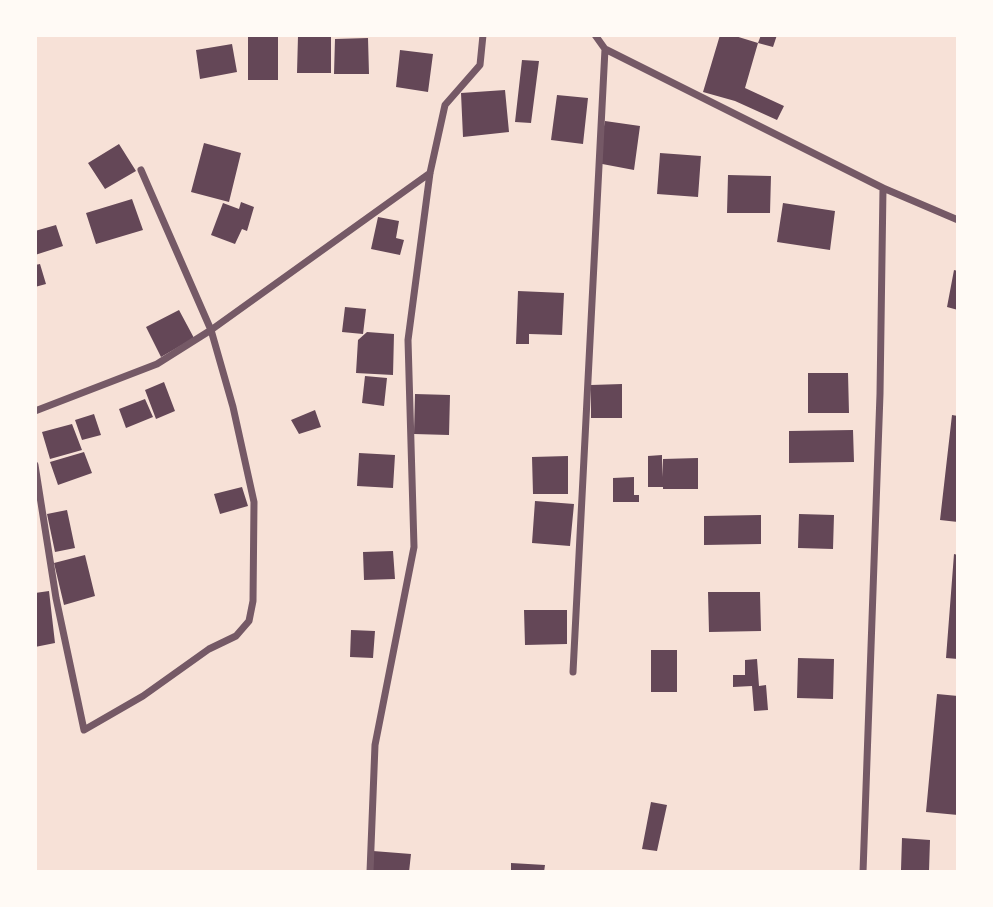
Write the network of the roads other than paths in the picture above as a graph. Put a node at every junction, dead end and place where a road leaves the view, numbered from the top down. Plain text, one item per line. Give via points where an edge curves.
1 (482, 35) edge
2 (596, 35) edge
3 (605, 49) junction
4 (141, 170) dead end
5 (430, 173) junction
6 (883, 188) junction
7 (958, 220) edge
8 (211, 330) junction
9 (35, 411) edge
10 (35, 465) edge
11 (573, 672) dead end
12 (370, 872) edge
13 (863, 872) edge

1 - 5 street via 480,65 445,105
2 - 3 street
3 - 6 street
3 - 11 street
4 - 8 street
5 - 8 street
5 - 12 street via 408,340 414,547 375,745
6 - 7 street
6 - 13 street
8 - 9 street via 157,364
8 - 10 street via 254,502 249,621 236,636 84,730 56,598

